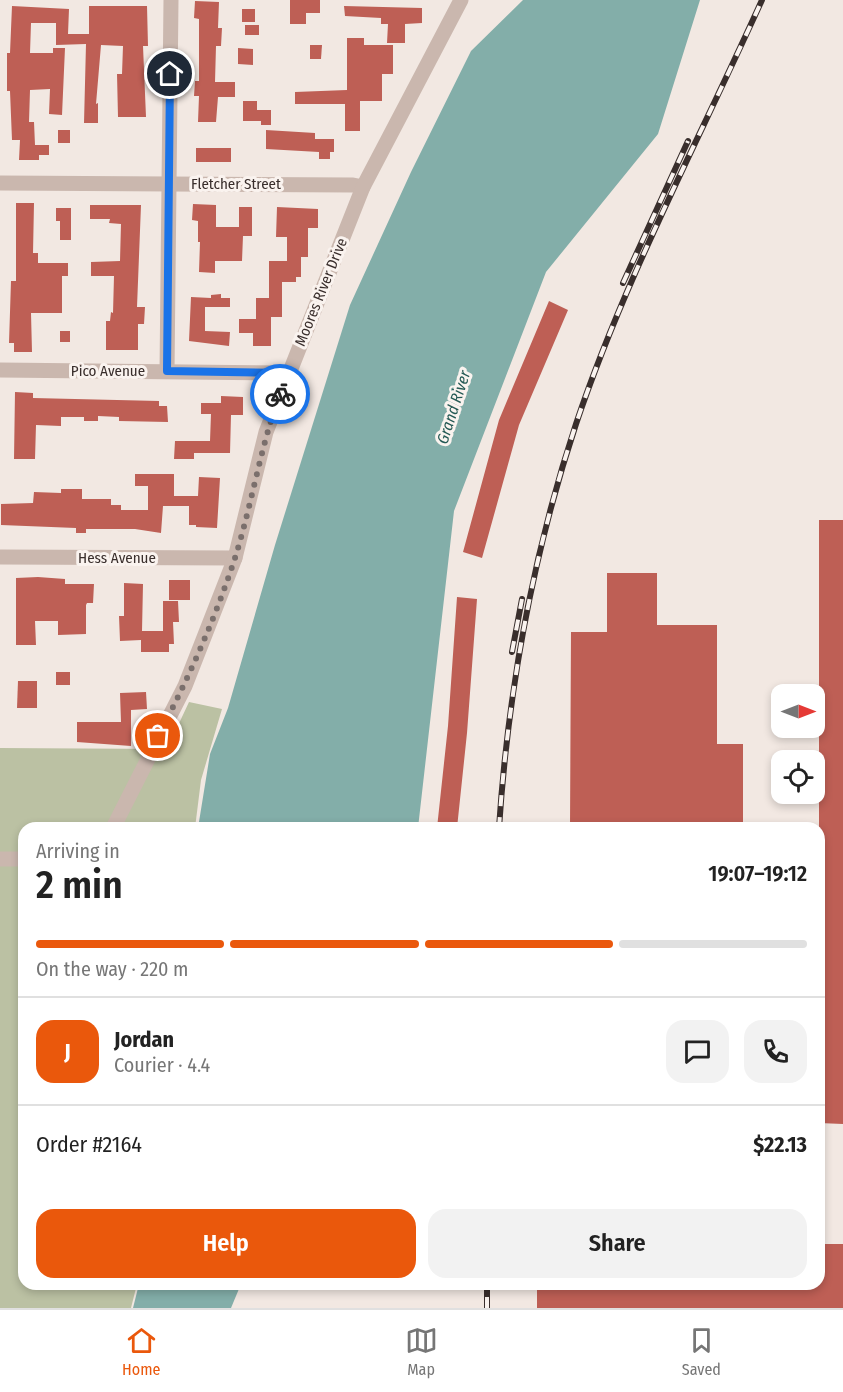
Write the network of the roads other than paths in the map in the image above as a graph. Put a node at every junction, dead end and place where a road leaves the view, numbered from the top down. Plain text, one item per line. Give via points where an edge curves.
1 (171, 0) edge
2 (461, 0) edge
3 (0, 183) edge
4 (169, 183) junction
5 (363, 187) junction
6 (0, 370) edge
7 (167, 371) junction
8 (288, 373) junction
9 (0, 557) edge
10 (235, 558) junction
11 (116, 822) edge
12 (0, 859) edge
13 (18, 859) edge

1 - 4 street
2 - 5 street, Moores River Drive
3 - 4 street, Fletcher Street
4 - 5 street, Fletcher Street
4 - 7 street
5 - 8 street, Moores River Drive
6 - 7 street, Pico Avenue
7 - 8 street, Pico Avenue
8 - 10 street, Moores River Drive via 266,432
9 - 10 street, Hess Avenue
10 - 11 street, Moores River Drive via 185,686
12 - 13 street

